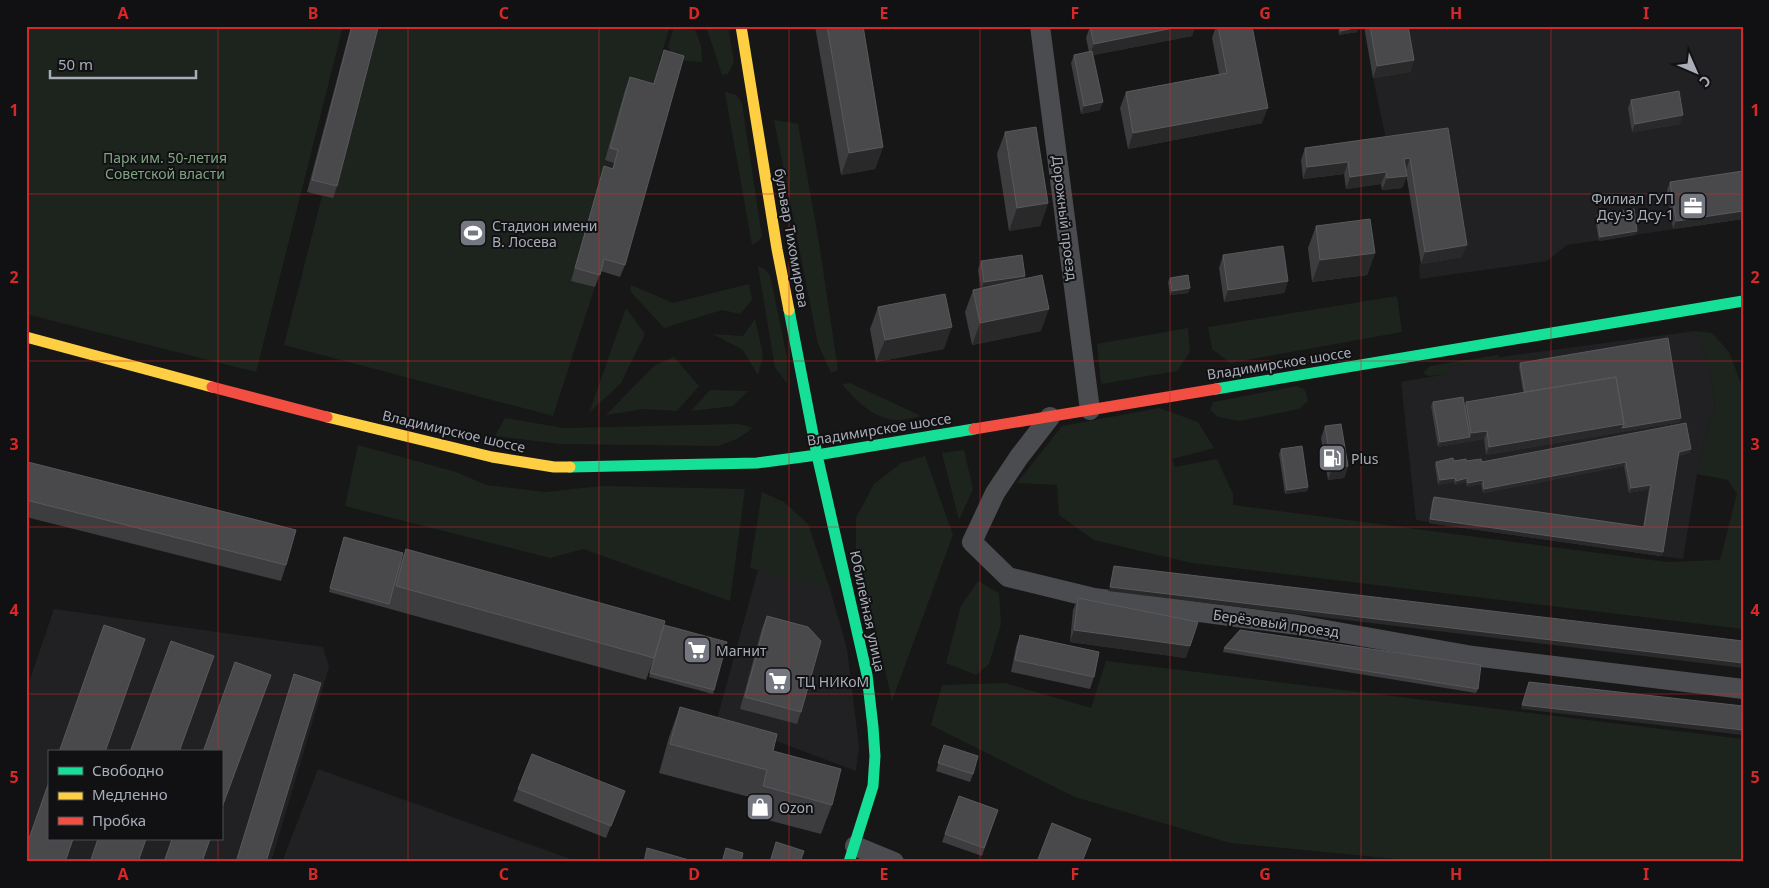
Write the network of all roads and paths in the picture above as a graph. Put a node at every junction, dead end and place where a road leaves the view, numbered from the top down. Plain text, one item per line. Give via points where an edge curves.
1 (741, 26) edge
2 (1040, 26) edge
3 (1743, 301) edge
4 (26, 337) edge
5 (1090, 410) junction
6 (1050, 416) junction
7 (817, 455) junction
8 (1743, 689) edge
9 (852, 854) edge
10 (894, 862) edge

1 - 7 main road, бульвар Тихомирова via 777,248
2 - 5 street, Дорожный проезд
3 - 5 main road, Владимирское шоссе
4 - 7 main road, Владимирское шоссе via 435,444 554,467 757,463
5 - 6 main road, Владимирское шоссе
6 - 7 main road, Владимирское шоссе
6 - 8 street, Берёзовый проезд via 994,494 972,542 1008,577 1094,598 1298,625 1474,656
7 - 9 main road, Юбилейная улица via 867,675 873,727 873,786
9 - 10 street

